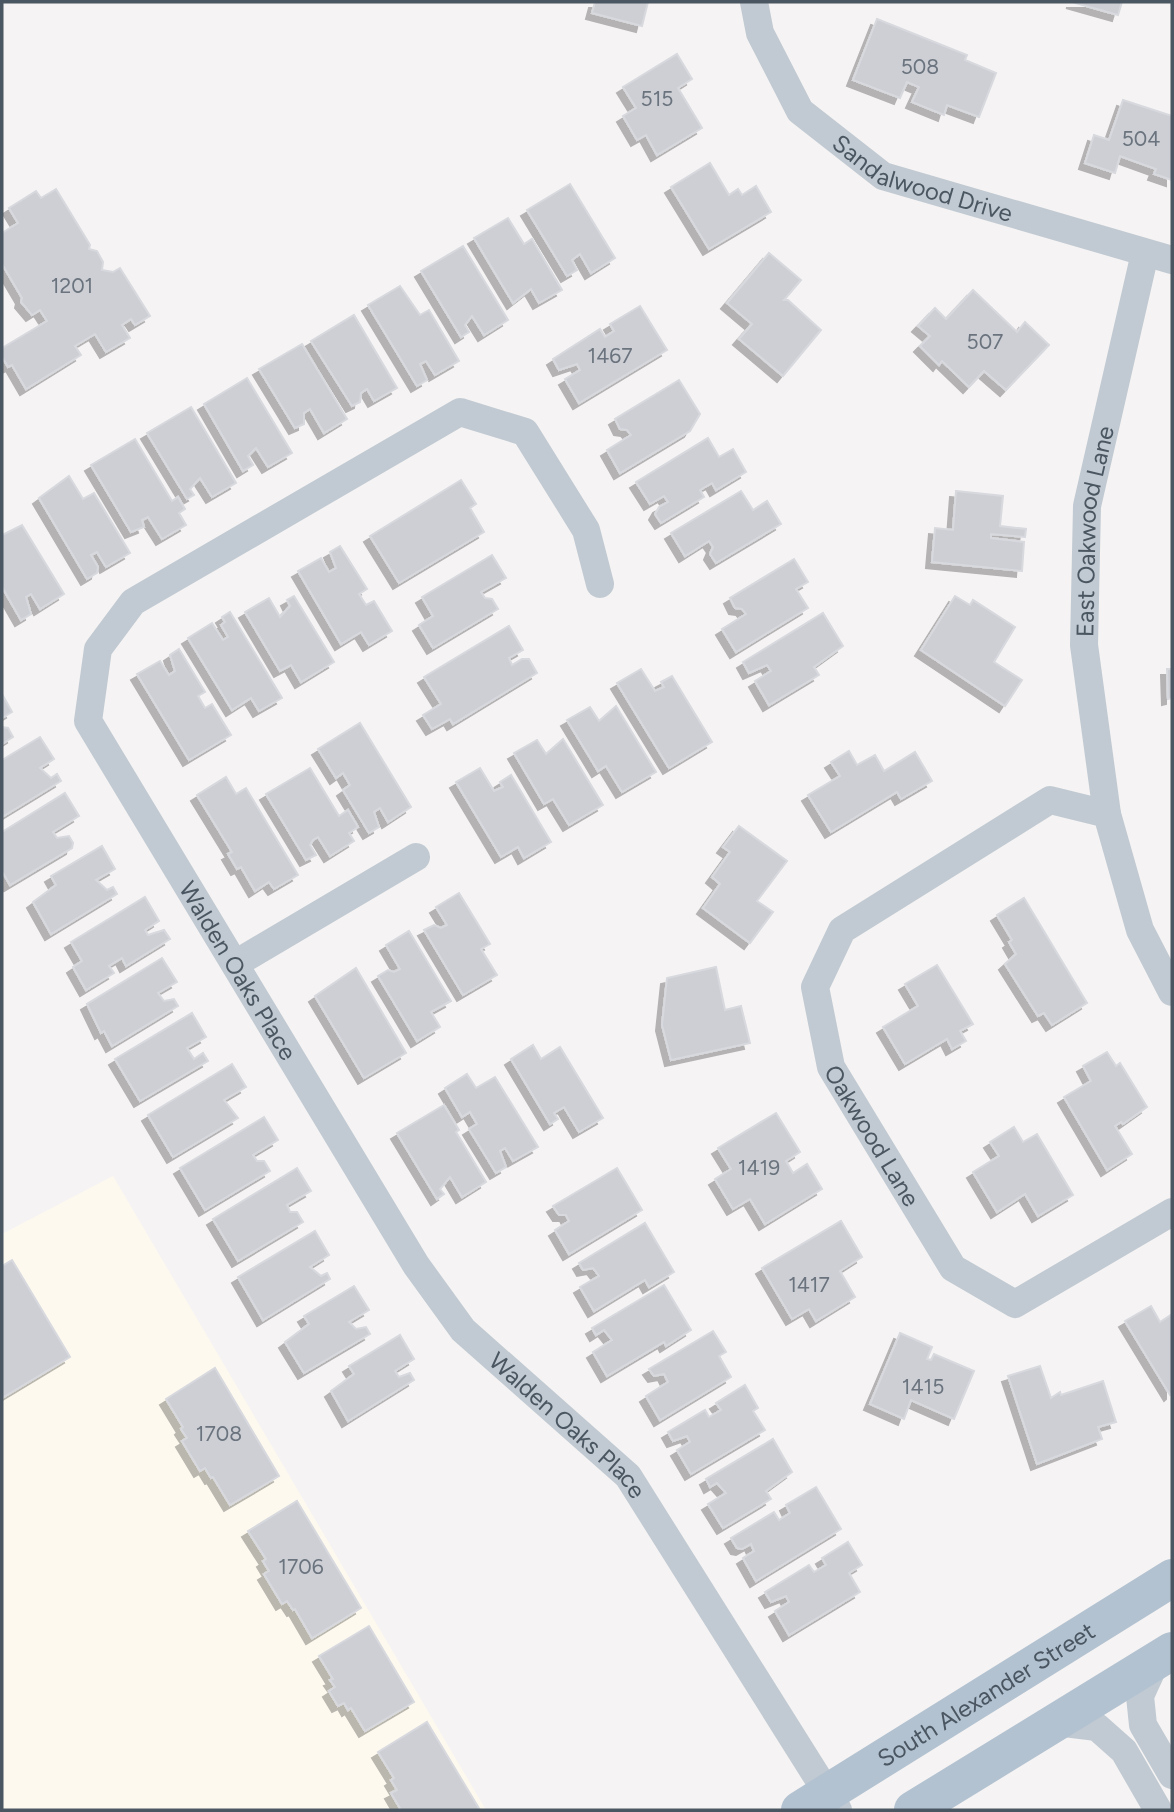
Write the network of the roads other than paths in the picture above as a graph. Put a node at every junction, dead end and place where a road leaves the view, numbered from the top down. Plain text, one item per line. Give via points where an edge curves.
1 (754, 2) edge
2 (1145, 253) junction
3 (1172, 260) edge
4 (600, 584) dead end
5 (1107, 814) junction
6 (416, 858) dead end
7 (235, 964) junction
8 (1172, 992) edge
9 (1172, 1212) edge
10 (1172, 1578) edge
11 (1164, 1656) edge
12 (1056, 1722) junction
13 (1172, 1775) edge
14 (822, 1804) edge
15 (913, 1810) edge
16 (1158, 1810) edge

1 - 2 street, Sandalwood Drive via 760,33 800,110 883,176
2 - 3 street, Sandalwood Drive
2 - 5 street, East Oakwood Lane via 1087,506 1084,645
4 - 7 street, Walden Oaks Place via 586,530 525,432 460,412 133,602 98,649 88,721
5 - 8 street, East Oakwood Lane via 1140,930
5 - 9 street, Oakwood Lane via 1050,800 842,930 815,987 831,1067 953,1268 1015,1304
6 - 7 street
7 - 14 street, Walden Oaks Place via 416,1265 463,1330 628,1476
10 - 14 main road, South Alexander Street
11 - 12 main road
11 - 13 street via 1140,1696 1143,1725
12 - 15 main road
12 - 16 street via 1097,1727 1124,1751

